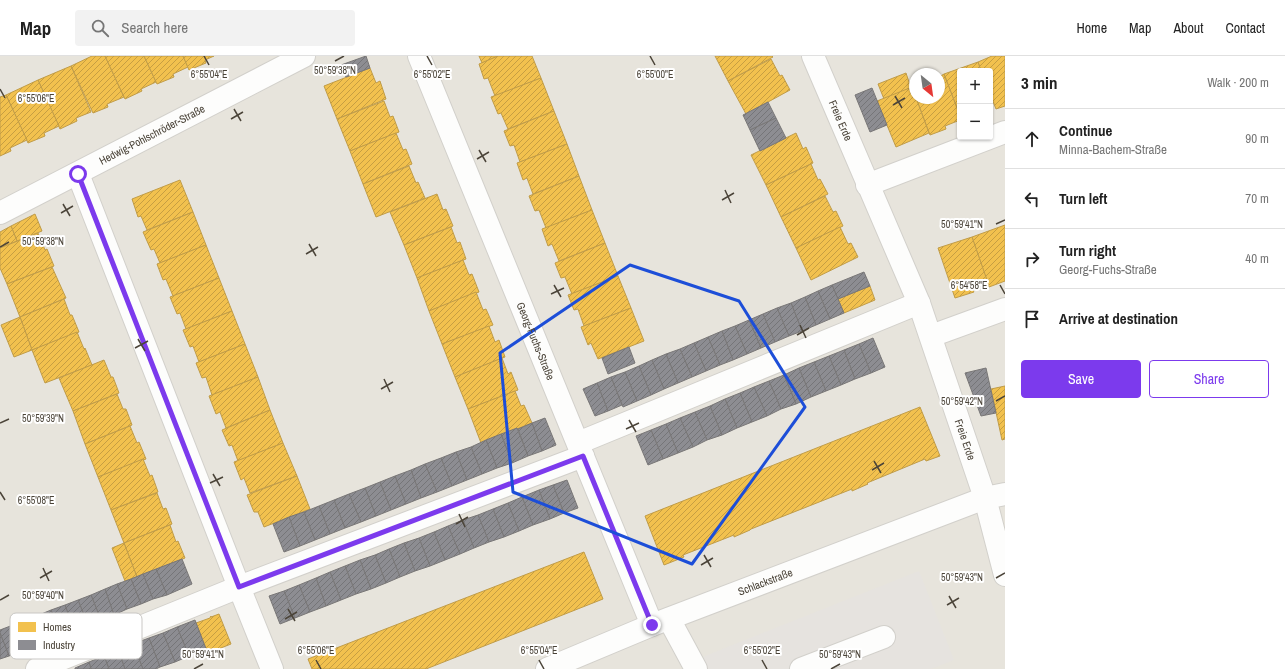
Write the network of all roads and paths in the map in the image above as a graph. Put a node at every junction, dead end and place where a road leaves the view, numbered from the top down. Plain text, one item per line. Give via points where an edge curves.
1 (304, 56) edge
2 (419, 56) edge
3 (812, 56) edge
4 (1005, 132) edge
5 (78, 174) junction
6 (867, 185) junction
7 (0, 214) edge
8 (919, 303) junction
9 (1005, 308) edge
10 (931, 336) junction
11 (580, 450) junction
12 (995, 496) edge
13 (1005, 575) edge
14 (239, 587) junction
15 (661, 622) junction
16 (142, 626) edge
17 (884, 637) dead end
18 (62, 659) edge
19 (37, 669) edge
20 (272, 669) edge
21 (546, 669) edge
22 (696, 669) edge
23 (801, 669) edge

1 - 5 street, Hedwig-Pohlschröder-Straße
2 - 11 street, Georg-Fuchs-Straße
3 - 6 street, Freie Erde
4 - 6 street
5 - 7 street, Hedwig-Pohlschröder-Straße
5 - 14 street
6 - 8 street, Freie Erde
8 - 10 street, Freie Erde
8 - 11 street
9 - 10 street
10 - 12 street, Freie Erde
11 - 14 street
11 - 15 street, Georg-Fuchs-Straße
12 - 13 street
12 - 15 street, Schlackstraße
14 - 16 street
14 - 20 street
15 - 21 street, Schlackstraße
15 - 22 street, Georg-Fuchs-Straße
17 - 23 street
18 - 19 street

